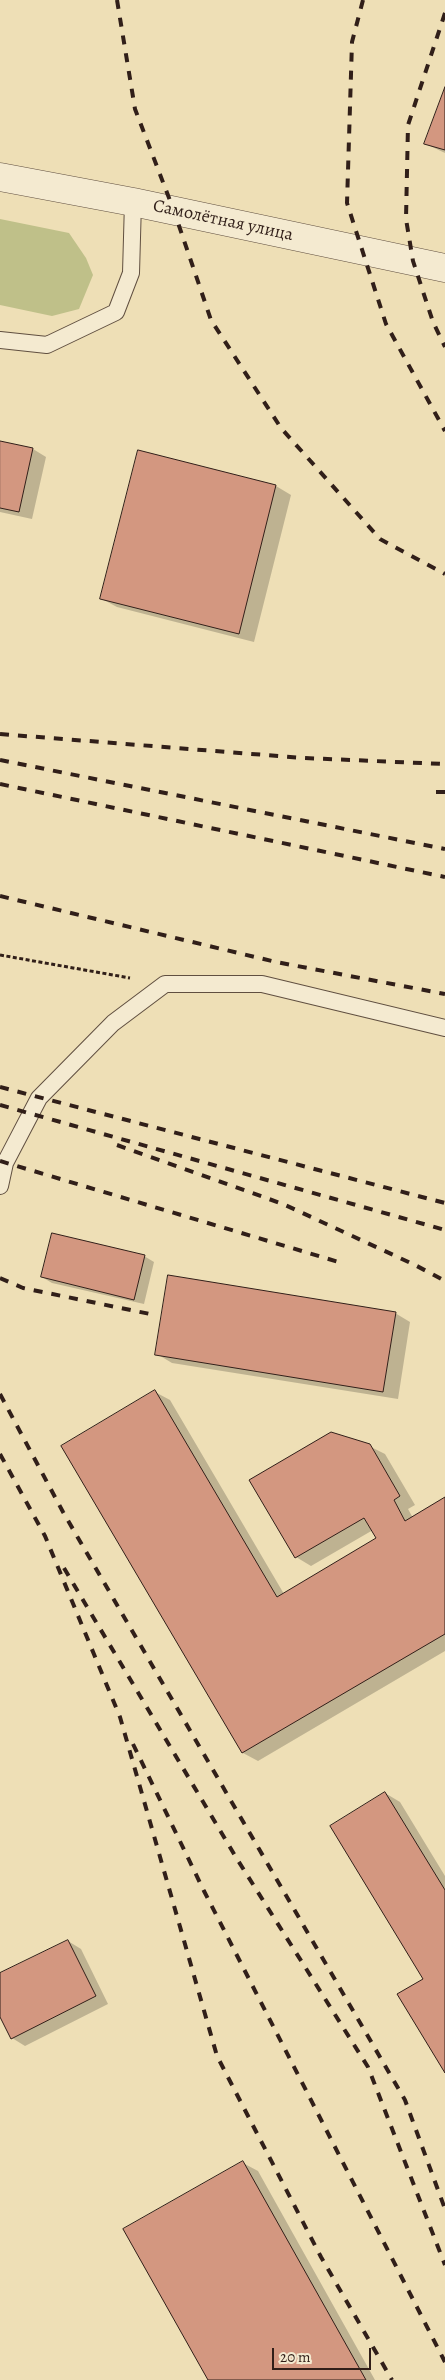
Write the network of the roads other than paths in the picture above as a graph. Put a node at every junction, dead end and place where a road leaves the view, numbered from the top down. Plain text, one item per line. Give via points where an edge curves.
1 (0, 177) edge
2 (133, 202) junction
3 (445, 268) edge
4 (0, 340) edge
5 (445, 1028) edge
6 (0, 1186) edge

1 - 2 street, Самолётная улица
2 - 3 street, Самолётная улица
2 - 4 lane via 131,273 116,312 46,345
5 - 6 lane via 262,984 166,984 113,1023 39,1098 5,1163

